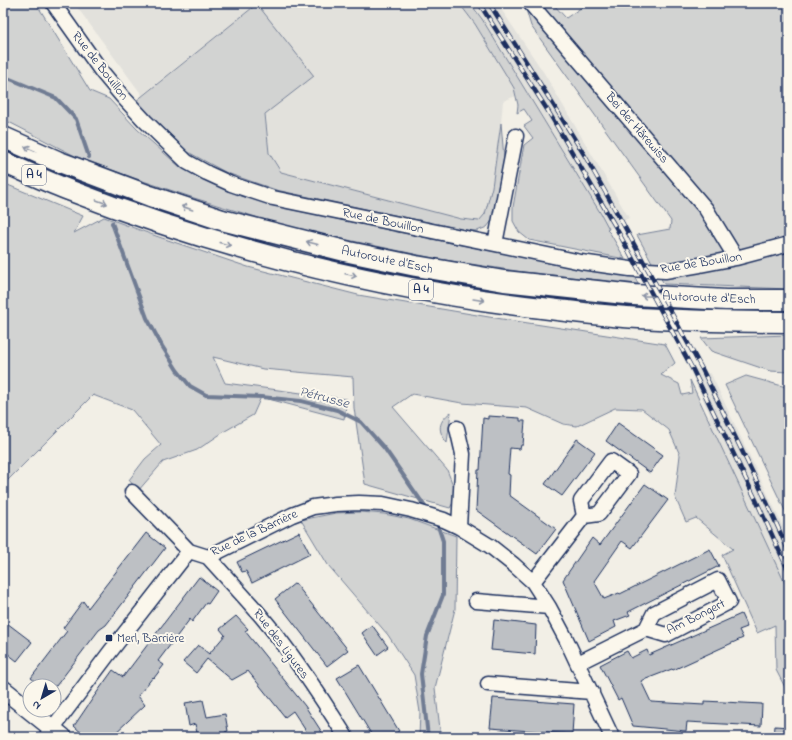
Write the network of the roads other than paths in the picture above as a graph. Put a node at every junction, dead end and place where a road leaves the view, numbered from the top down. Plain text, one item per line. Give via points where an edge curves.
1 (53, 3) edge
2 (530, 3) edge
3 (516, 136) dead end
4 (3, 137) edge
5 (3, 162) edge
6 (495, 244) junction
7 (789, 244) edge
8 (736, 258) junction
9 (789, 300) edge
10 (789, 322) edge
11 (457, 428) dead end
12 (132, 492) dead end
13 (584, 516) dead end
14 (459, 527) junction
15 (189, 551) junction
16 (208, 557) junction
17 (533, 582) junction
18 (476, 601) dead end
19 (549, 607) junction
20 (646, 629) junction
21 (578, 663) junction
22 (488, 684) dead end
23 (3, 689) edge
24 (592, 692) junction
25 (54, 734) edge
26 (346, 737) edge
27 (612, 737) edge

1 - 6 street, Rue de Bouillon via 102,72 145,121 187,162 207,173 273,198
2 - 8 street, Bei der Härewiss via 706,209
3 - 6 street
9 -> 4 highway, Autoroute d'Esch / A 4 via 726,300 634,295 504,281 342,251 222,220 150,196 57,161
5 -> 10 highway, Autoroute d'Esch / A 4 via 66,189 215,241 315,268 429,292 497,303 637,318
6 - 8 street, Rue de Bouillon via 630,270 665,271
7 - 8 street, Rue de Bouillon
11 - 14 street via 463,454
12 - 15 street
13 - 17 street
14 - 16 street, Rue de la Barrière via 411,510 383,504 336,504 313,507 292,515
14 - 17 street via 490,546
15 - 16 street, Rue de la Barrière
15 - 25 street, Rue de la Barrière via 110,652
16 - 26 street, Rue des Ligures via 262,617 319,694
17 - 19 street
18 - 19 street
19 - 21 street
20 - 20 street, Am Bongert via 666,635 729,602 718,580 654,613
20 - 21 street, Am Bongert
21 - 24 street
22 - 24 street
23 - 25 main road
24 - 27 street

